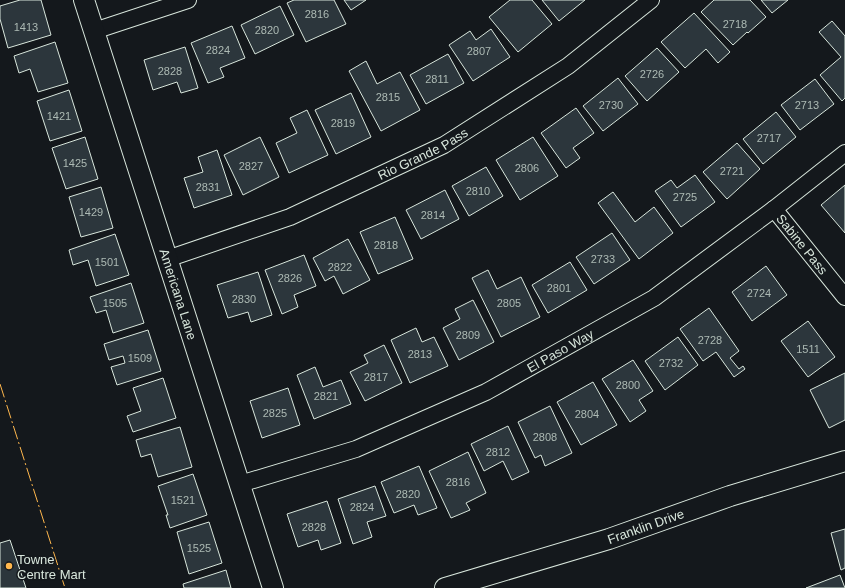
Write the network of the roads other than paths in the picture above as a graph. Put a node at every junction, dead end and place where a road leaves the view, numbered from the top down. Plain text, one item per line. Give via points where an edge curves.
1 (84, 0) edge
2 (188, 0) edge
3 (651, 0) edge
4 (94, 31) junction
5 (845, 152) edge
6 (774, 209) junction
7 (167, 259) junction
8 (845, 297) edge
9 (845, 461) edge
10 (240, 484) junction
11 (273, 588) edge
12 (445, 588) edge

1 - 4 street, Americana Lane
2 - 4 street
3 - 7 street, Rio Grande Pass via 568,66 444,145 290,217
4 - 7 street, Americana Lane
5 - 6 street, El Paso Way
6 - 8 street, Sabine Pass
6 - 10 street, El Paso Way via 654,298 486,392 356,449
7 - 10 street, Americana Lane
9 - 12 street, Franklin Drive
10 - 11 street, Americana Lane

